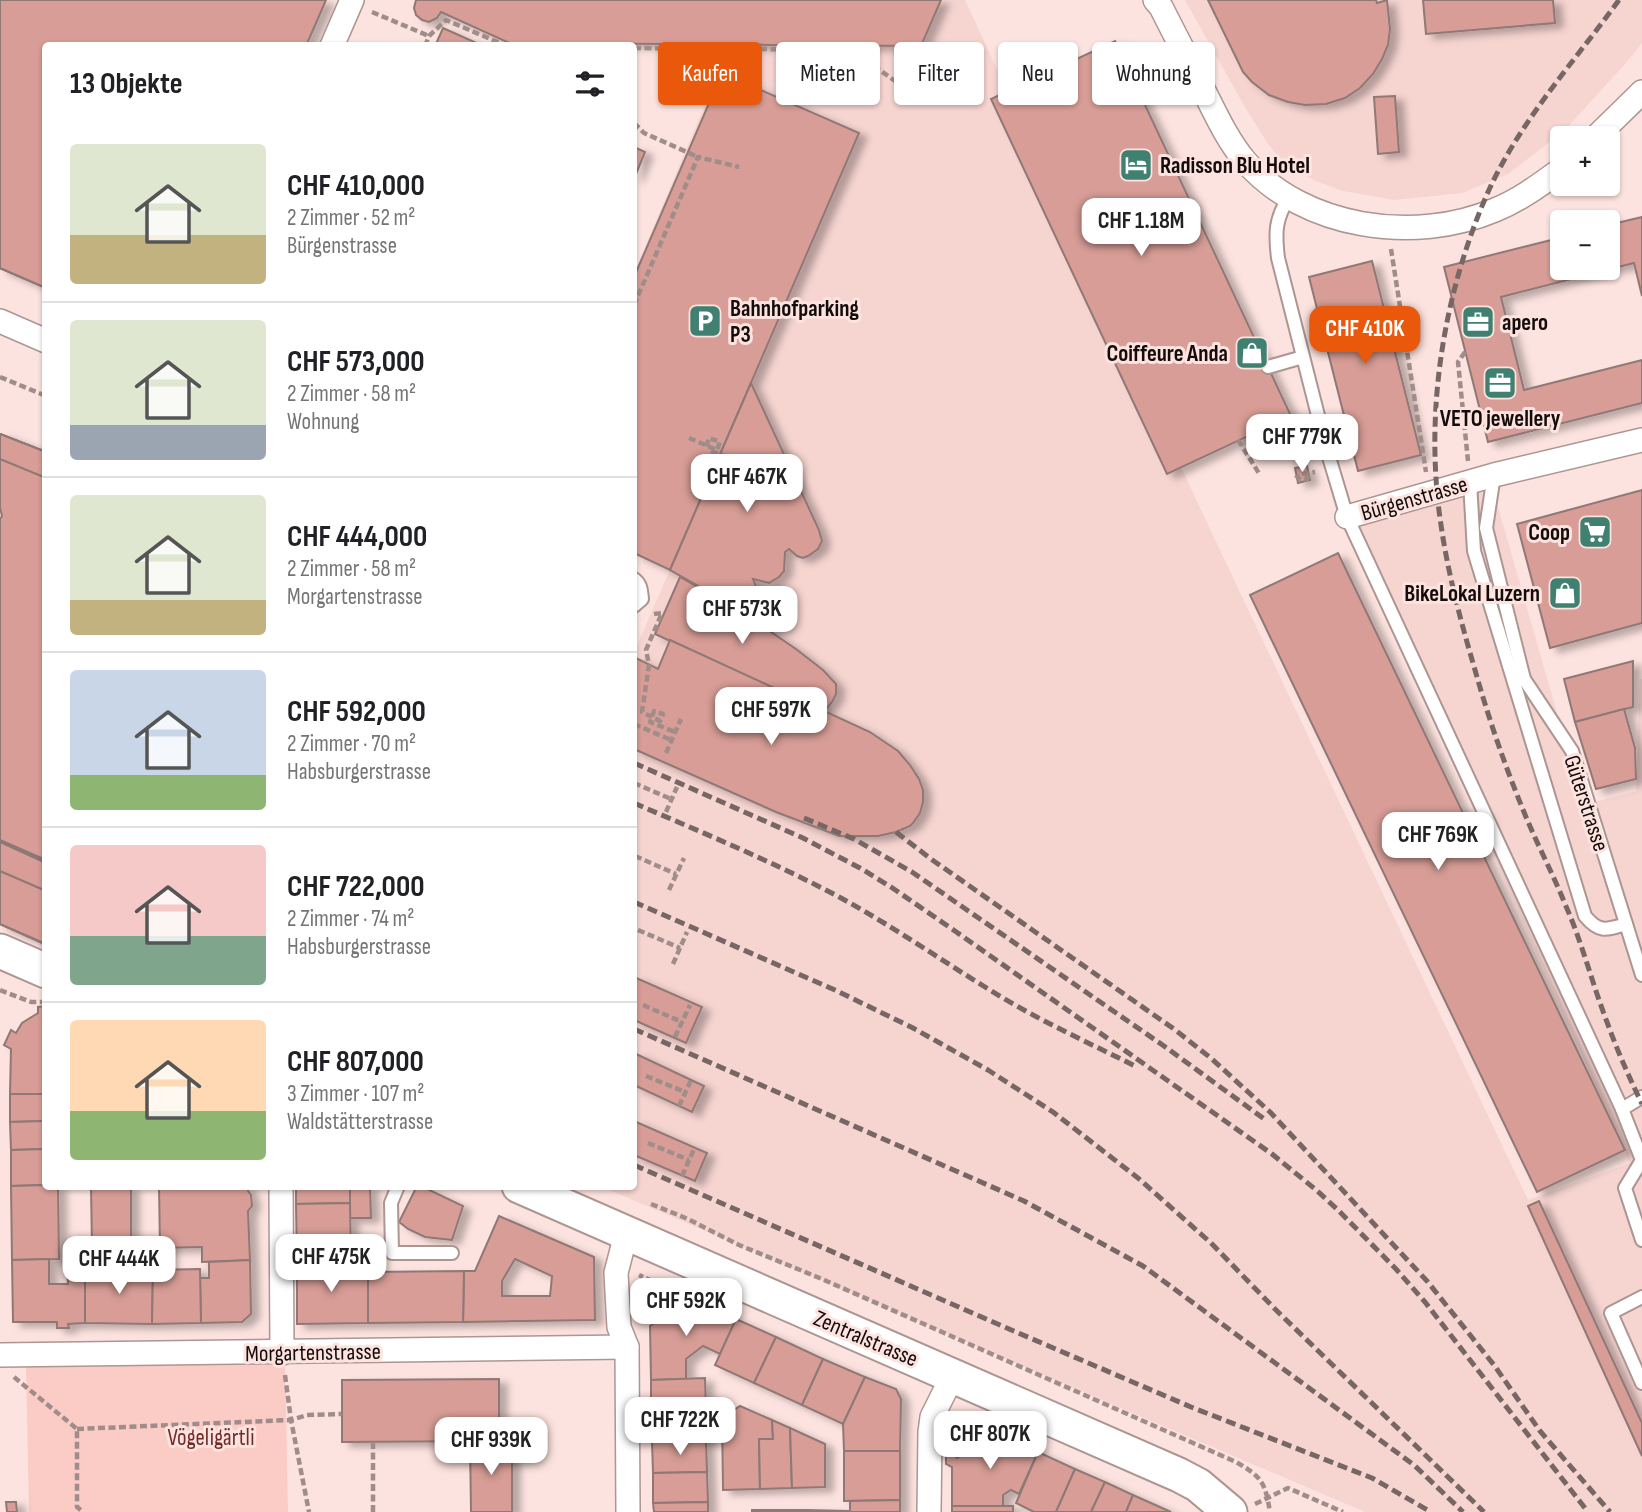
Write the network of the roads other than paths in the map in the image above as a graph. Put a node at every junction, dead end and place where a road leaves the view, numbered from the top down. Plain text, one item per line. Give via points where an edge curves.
1 (1155, 0) edge
2 (361, 6) edge
3 (335, 42) edge
4 (1642, 92) edge
5 (1607, 126) edge
6 (1550, 177) edge
7 (1289, 197) junction
8 (0, 321) edge
9 (42, 339) edge
10 (1303, 357) junction
11 (1268, 367) dead end
12 (1642, 440) edge
13 (1494, 475) junction
14 (1470, 482) junction
15 (1347, 517) junction
16 (637, 581) edge
17 (637, 603) edge
18 (1626, 923) junction
19 (0, 951) edge
20 (0, 968) edge
21 (42, 969) edge
22 (1642, 975) edge
23 (42, 986) edge
24 (1642, 1097) edge
25 (1622, 1109) junction
26 (281, 1190) edge
27 (396, 1190) edge
28 (528, 1190) edge
29 (625, 1234) junction
30 (1642, 1240) edge
31 (452, 1252) dead end
32 (1642, 1297) edge
33 (627, 1347) junction
34 (282, 1353) junction
35 (5, 1365) edge
36 (953, 1375) junction
37 (1642, 1383) edge
38 (1224, 1506) edge
39 (628, 1512) edge
40 (929, 1512) edge

1 - 7 street via 1236,149 1255,172
2 - 3 street
4 - 5 street
6 - 7 street via 1521,198 1478,217 1440,226 1346,220
7 - 10 lane, Bürgenstrasse via 1278,218 1276,244
8 - 9 street
10 - 11 lane
10 - 15 lane, Bürgenstrasse
12 - 13 street, Bürgenstrasse
13 - 14 street, Bürgenstrasse
13 - 18 lane, Güterstrasse via 1486,528 1524,679 1572,751
14 - 15 street, Bürgenstrasse
14 - 18 lane via 1474,551 1585,916 1593,926 1608,929
15 - 25 lane
16 - 17 lane via 642,598
18 - 22 lane, Güterstrasse
19 - 21 main road
20 - 23 main road
24 - 25 lane
25 - 30 lane via 1642,1160 1625,1188
26 - 34 street
27 - 31 lane via 391,1203 392,1253
28 - 29 main road, Zentralstrasse
29 - 33 street via 616,1273 619,1327
29 - 36 main road, Zentralstrasse
32 - 37 lane via 1611,1313
33 - 34 street, Morgartenstrasse
33 - 39 street
34 - 35 street, Morgartenstrasse
36 - 38 main road, Zentralstrasse via 1178,1475
36 - 40 street via 932,1417

